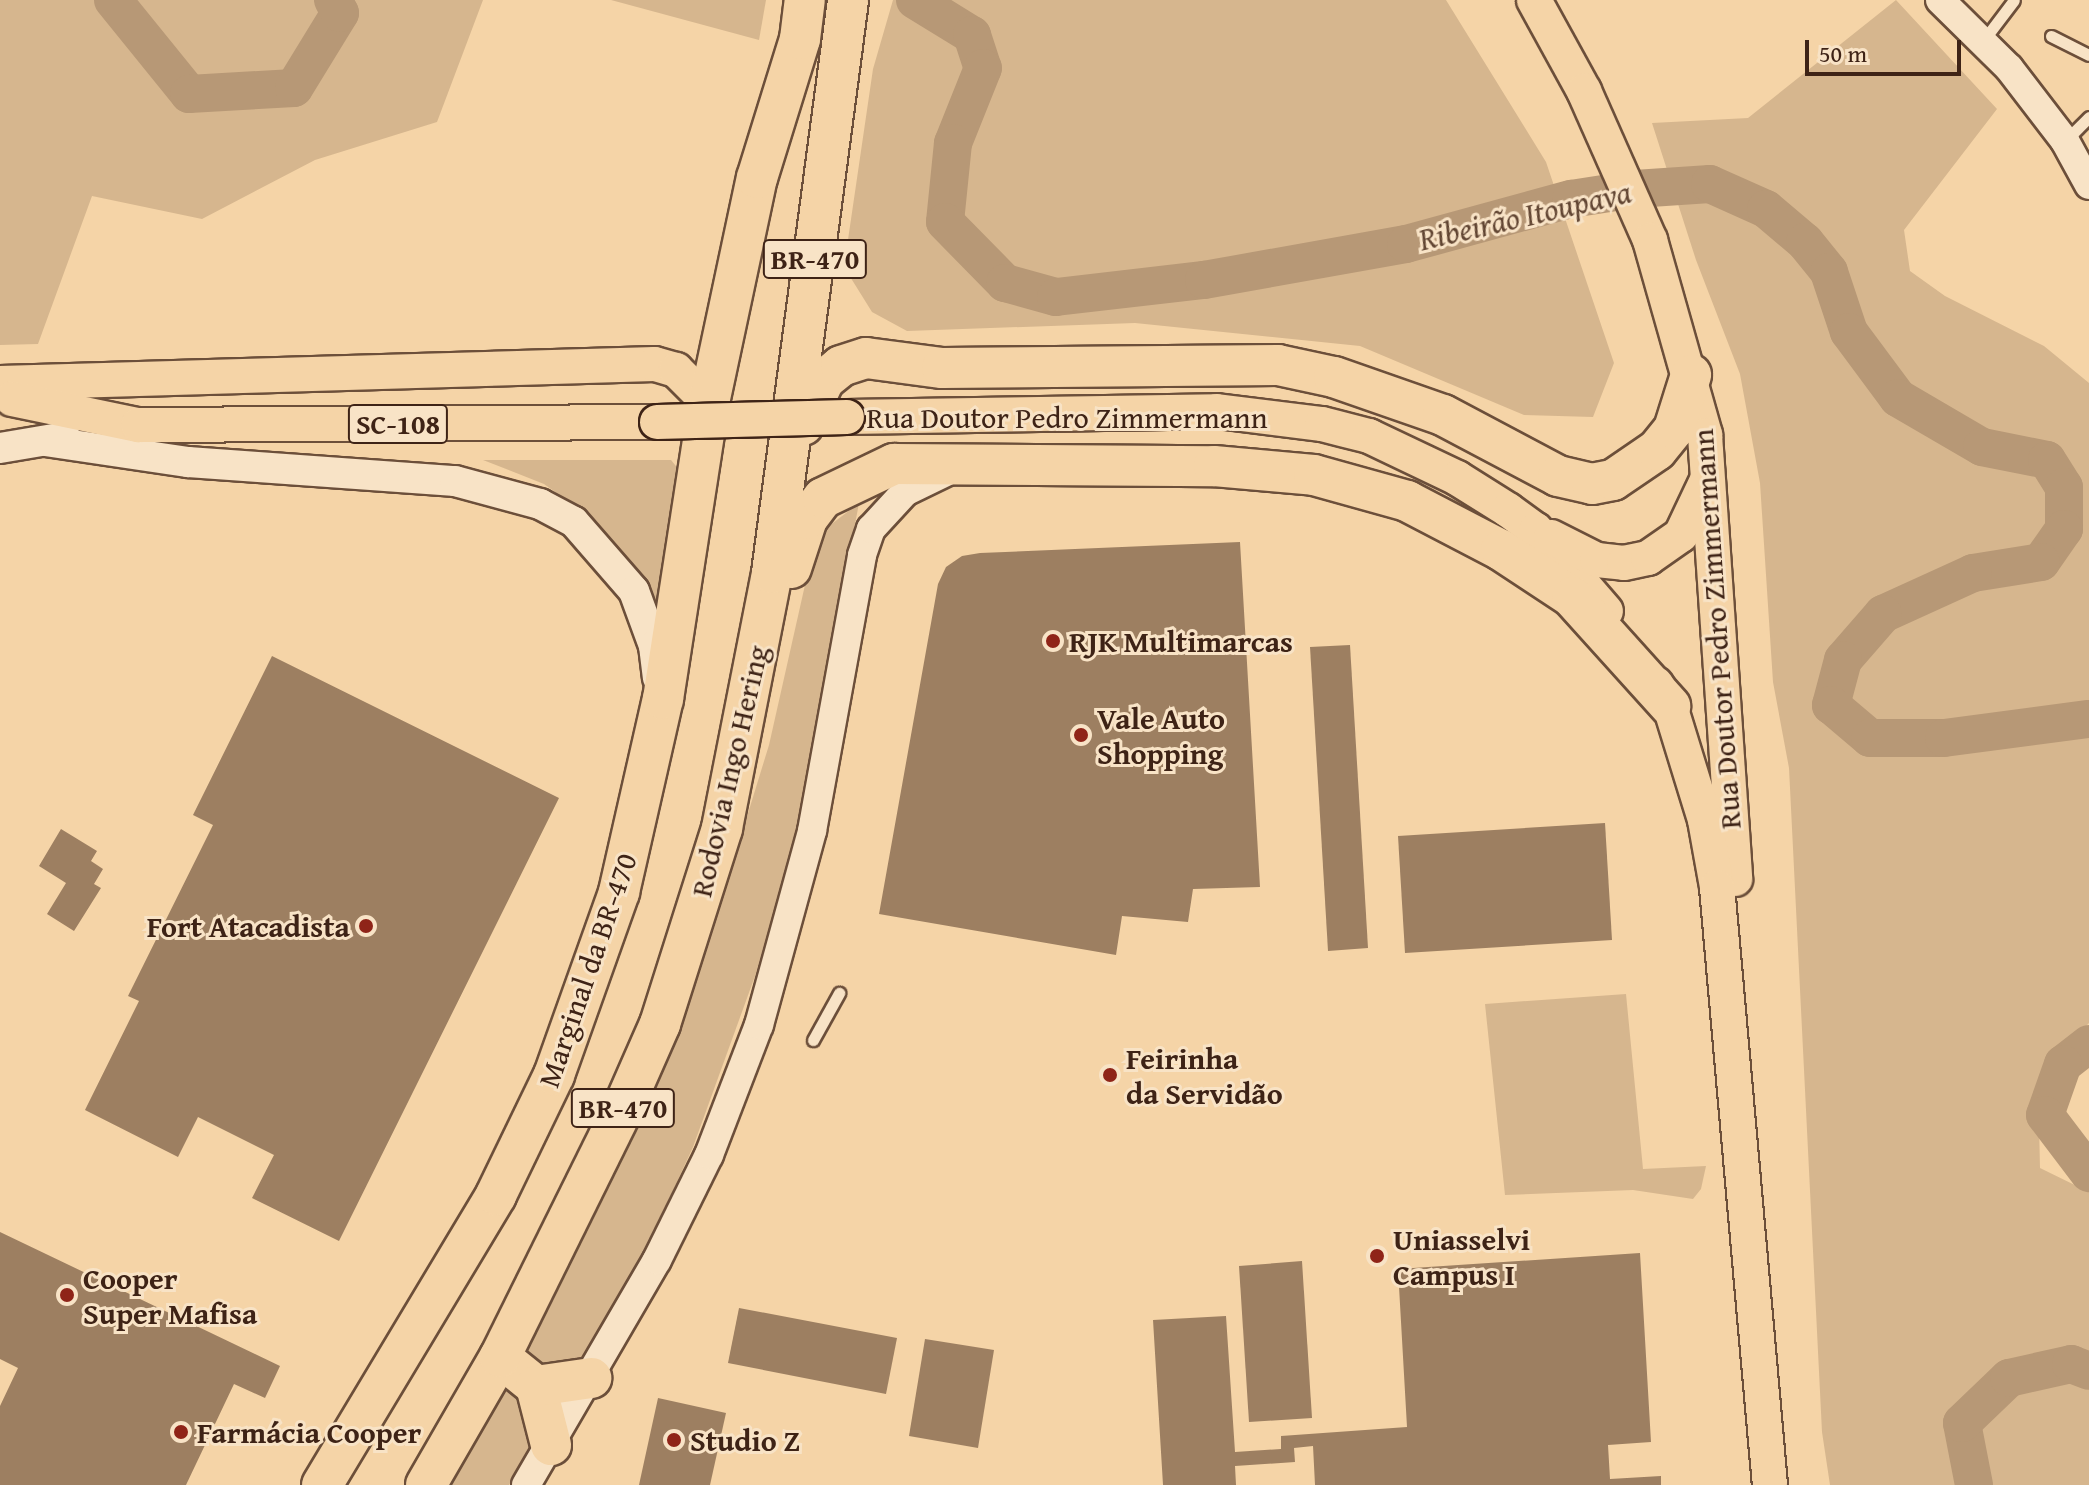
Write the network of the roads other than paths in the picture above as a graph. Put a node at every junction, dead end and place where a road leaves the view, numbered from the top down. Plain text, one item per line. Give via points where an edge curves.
1 (805, 0) edge
2 (848, 0) edge
3 (1534, 0) edge
4 (1940, 0) edge
5 (2014, 0) edge
6 (2051, 36) dead end
7 (1982, 42) junction
8 (2089, 55) edge
9 (2089, 117) edge
10 (2065, 141) junction
11 (2089, 185) edge
12 (1691, 375) junction
13 (0, 383) edge
14 (0, 396) edge
15 (709, 403) junction
16 (138, 425) junction
17 (45, 441) junction
18 (0, 448) edge
19 (962, 465) junction
20 (1709, 465) junction
21 (786, 466) junction
22 (1536, 530) junction
23 (663, 699) junction
24 (749, 703) junction
25 (1670, 706) junction
26 (839, 993) dead end
27 (813, 1040) dead end
28 (1731, 1052) junction
29 (500, 1357) junction
30 (591, 1378) junction
31 (536, 1386) junction
32 (551, 1445) junction
33 (322, 1485) edge
34 (426, 1485) edge
35 (526, 1485) edge
36 (1770, 1485) edge

1 - 15 highway, Marginal da BR-470 via 800,39 757,178
2 - 21 highway, Rodovia Ingo Hering / BR-470
3 - 12 main road, Rua Doutor Pedro Zimmermann via 1584,91 1650,240
4 - 7 street
5 - 7 lane
6 - 8 lane
7 - 10 street
9 - 10 lane
10 - 11 street
12 - 20 main road, Rua Doutor Pedro Zimmermann
12 - 21 highway via 1674,429 1657,450 1613,480 1592,484 1558,476 1443,415 1334,377 1278,365 942,368 866,358 841,366 824,380
13 - 15 main road via 655,364 676,370
14 - 16 main road, Rua Doutor Pedro Zimmermann / SC-108
15 - 23 highway, Marginal da BR-470
16 - 17 main road
16 - 22 main road, Rua Doutor Pedro Zimmermann / SC-108, bridge via 1217,411 1284,417 1369,436 1457,478
17 - 18 main road
17 - 23 main road via 188,462 455,481 540,504 574,522 634,591 654,646
19 - 24 highway via 894,464 823,498 807,519
19 - 25 highway via 1266,470 1354,483 1407,501 1491,544 1572,597
19 - 30 street via 905,492 871,529 812,831 774,980 709,1155
20 - 22 main road via 1695,515 1681,535 1648,558 1624,563 1597,560
20 - 28 main road, Rua Doutor Pedro Zimmermann via 1735,883
21 - 24 highway, Rodovia Ingo Hering / BR-470
22 - 25 main road, Rua Doutor Pedro Zimmermann via 1625,635
23 - 33 highway, Marginal da BR-470 via 619,892 554,1075 496,1195
24 - 29 highway, Rodovia Ingo Hering / BR-470 via 722,828 660,1024
25 - 28 main road, Rua Doutor Pedro Zimmermann via 1705,820 1717,887
26 - 27 lane
28 - 36 main road, Rua Doutor Pedro Zimmermann
29 - 31 highway
29 - 34 highway, Rodovia Ingo Hering / BR-470
30 - 31 highway
30 - 32 street
31 - 32 highway
32 - 35 street

